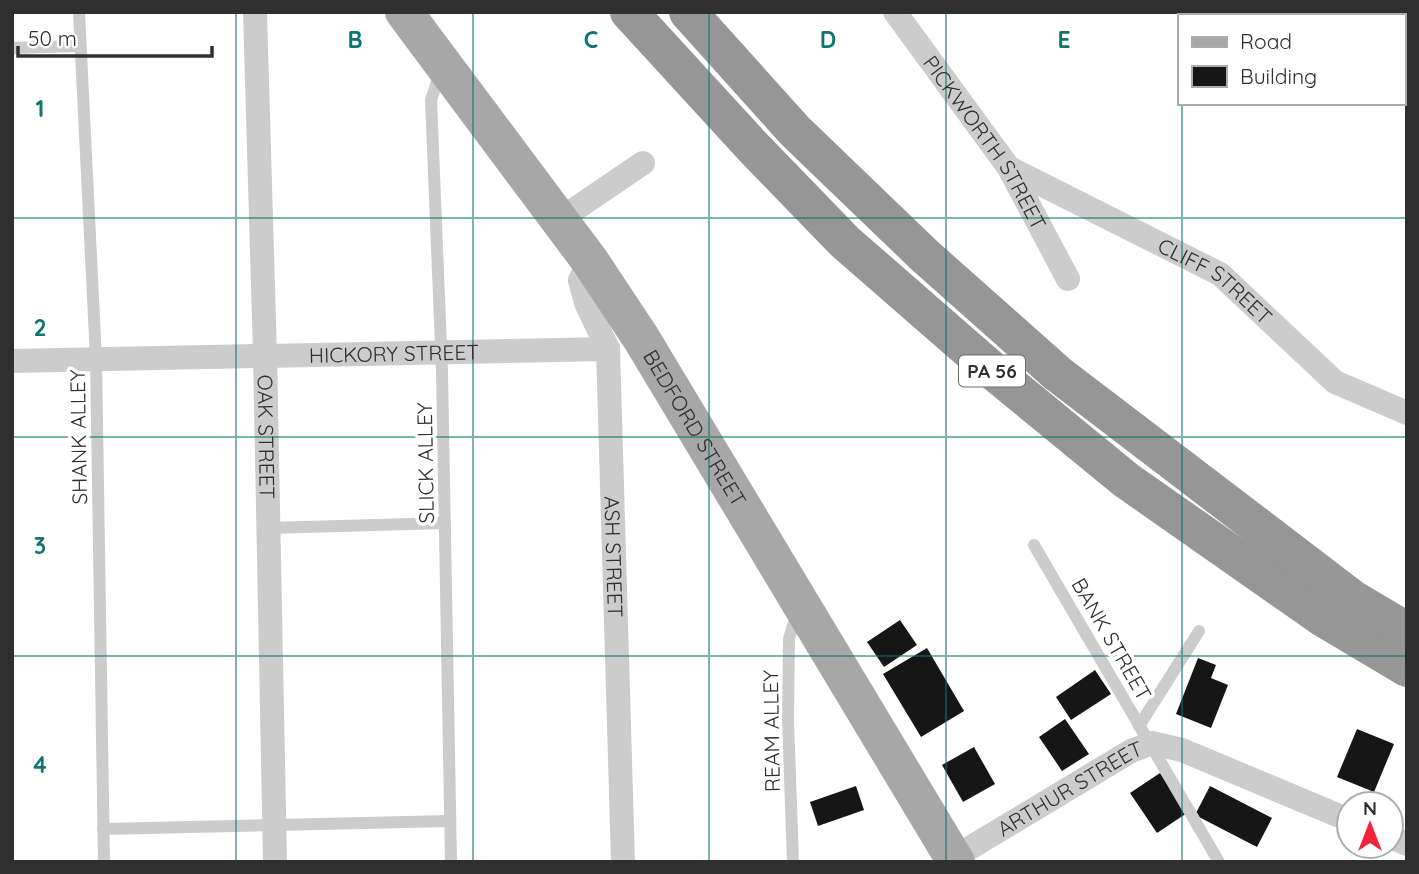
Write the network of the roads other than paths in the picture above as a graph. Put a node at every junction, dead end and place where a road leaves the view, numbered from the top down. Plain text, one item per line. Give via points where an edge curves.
1 (79, 12) edge
2 (255, 12) edge
3 (404, 12) edge
4 (629, 12) edge
5 (688, 12) edge
6 (895, 12) edge
7 (80, 46) junction
8 (12, 48) edge
9 (444, 65) junction
10 (643, 163) dead end
11 (1009, 168) junction
12 (559, 220) junction
13 (590, 261) junction
14 (1068, 279) dead end
15 (608, 349) junction
16 (442, 351) junction
17 (265, 355) junction
18 (96, 359) junction
19 (12, 361) edge
20 (1407, 413) edge
21 (445, 523) junction
22 (269, 528) junction
23 (1034, 545) dead end
24 (800, 602) junction
25 (1199, 631) dead end
26 (1407, 631) edge
27 (1407, 668) edge
28 (1146, 734) junction
29 (1335, 814) edge
30 (450, 821) junction
31 (274, 825) junction
32 (103, 829) junction
33 (955, 860) edge
34 (103, 862) edge
35 (275, 862) edge
36 (451, 862) edge
37 (623, 862) edge
38 (793, 862) edge
39 (1219, 862) edge

1 - 7 lane, SHANK ALLEY
2 - 17 street, OAK STREET
3 - 9 main road, BEDFORD STREET
4 - 27 highway, PA 56 via 845,242 993,371 1126,480 1323,618
5 - 26 highway, PA 56 via 795,131 1058,374 1353,599
6 - 11 street, PICKWORTH STREET
7 - 8 lane
7 - 18 lane, SHANK ALLEY
9 - 12 main road, BEDFORD STREET
9 - 16 lane, SLICK ALLEY via 431,100
10 - 12 street
11 - 14 street, PICKWORTH STREET
11 - 20 street, CLIFF STREET via 1220,274 1335,382
12 - 13 main road, BEDFORD STREET
13 - 15 street, ASH STREET via 580,280
13 - 24 main road, BEDFORD STREET
15 - 16 street, HICKORY STREET
15 - 37 street, ASH STREET
16 - 17 street, HICKORY STREET
16 - 21 lane, SLICK ALLEY
17 - 18 street, HICKORY STREET
17 - 22 street, OAK STREET
18 - 19 street, HICKORY STREET
18 - 32 lane, SHANK ALLEY
21 - 22 lane
21 - 30 lane, SLICK ALLEY
22 - 31 street, OAK STREET
23 - 28 lane, BANK STREET
24 - 33 main road, BEDFORD STREET
24 - 38 lane, REAM ALLEY via 789,639
25 - 28 lane
28 - 29 street, ARTHUR STREET
28 - 33 street, ARTHUR STREET via 1131,751
28 - 39 lane, BANK STREET
30 - 31 lane
30 - 36 lane, SLICK ALLEY
31 - 32 lane
31 - 35 street, OAK STREET
32 - 34 lane, SHANK ALLEY

